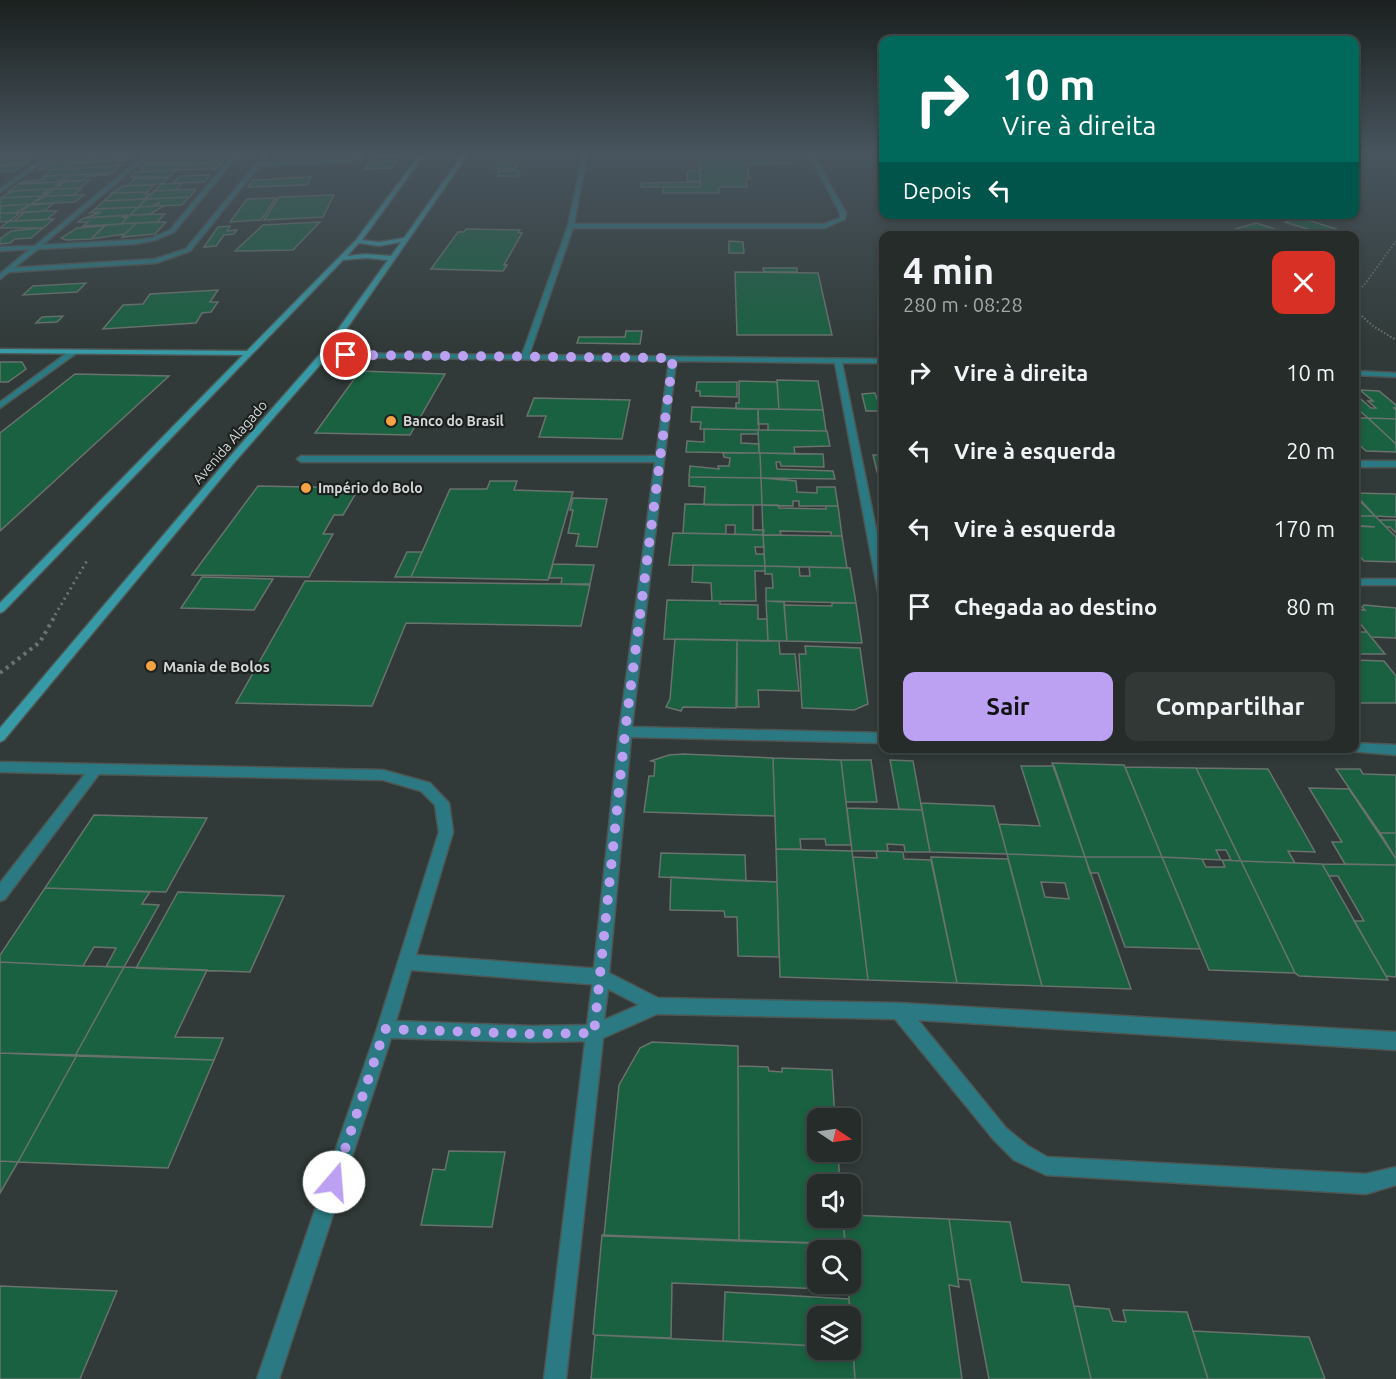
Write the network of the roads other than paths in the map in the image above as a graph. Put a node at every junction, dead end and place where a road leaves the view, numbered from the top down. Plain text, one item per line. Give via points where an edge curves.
1 (71, 218) edge
2 (183, 218) edge
3 (214, 218) edge
4 (375, 218) edge
5 (421, 218) edge
6 (572, 218) edge
7 (842, 218) edge
8 (571, 226) junction
9 (404, 240) junction
10 (358, 241) junction
11 (37, 247) junction
12 (0, 249) edge
13 (341, 258) junction
14 (391, 258) junction
15 (9, 270) junction
16 (0, 277) edge
17 (0, 351) edge
18 (74, 352) junction
19 (249, 353) junction
20 (324, 355) junction
21 (525, 356) junction
22 (673, 358) junction
23 (838, 361) junction
24 (879, 361) edge
25 (1359, 373) edge
26 (1396, 375) edge
27 (0, 406) edge
28 (301, 459) dead end
29 (661, 459) junction
30 (1359, 464) edge
31 (1396, 464) edge
32 (879, 571) edge
33 (1359, 582) edge
34 (1396, 582) edge
35 (0, 609) edge
36 (625, 732) junction
37 (0, 737) edge
38 (879, 738) edge
39 (1359, 748) edge
40 (1396, 750) edge
41 (0, 767) edge
42 (96, 769) junction
43 (0, 894) edge
44 (407, 962) junction
45 (601, 977) junction
46 (657, 1006) junction
47 (899, 1011) junction
48 (385, 1029) junction
49 (594, 1033) junction
50 (1396, 1041) edge
51 (1396, 1176) edge
52 (268, 1379) edge
53 (555, 1379) edge

1 - 11 street
2 - 11 street via 165,235 135,242
3 - 15 street via 188,250 156,261
4 - 10 main road
5 - 9 main road, Avenida Alagado
6 - 8 street
7 - 8 street via 811,227
8 - 21 street
9 - 10 main road via 379,244
9 - 14 main road, Avenida Alagado
10 - 13 main road
11 - 12 street
11 - 15 street
13 - 14 main road
13 - 19 main road
14 - 20 main road, Avenida Alagado
15 - 16 street
17 - 18 main road
18 - 19 main road
18 - 27 street
19 - 35 main road
20 - 21 street
20 - 37 main road, Avenida Alagado
21 - 22 street
22 - 23 street
22 - 29 street
23 - 24 street
23 - 32 street
25 - 26 street
28 - 29 street
29 - 36 street
30 - 31 street
33 - 34 street
36 - 38 street
36 - 45 street
39 - 40 street
41 - 42 street
42 - 43 street
42 - 44 street via 383,776 425,787 442,803 446,832
44 - 45 street
44 - 48 street
45 - 46 street
45 - 49 street
46 - 47 street
46 - 49 street
47 - 50 street
47 - 51 street via 1000,1134 1021,1153 1046,1166 1366,1184
48 - 49 street
48 - 52 street
49 - 53 street

